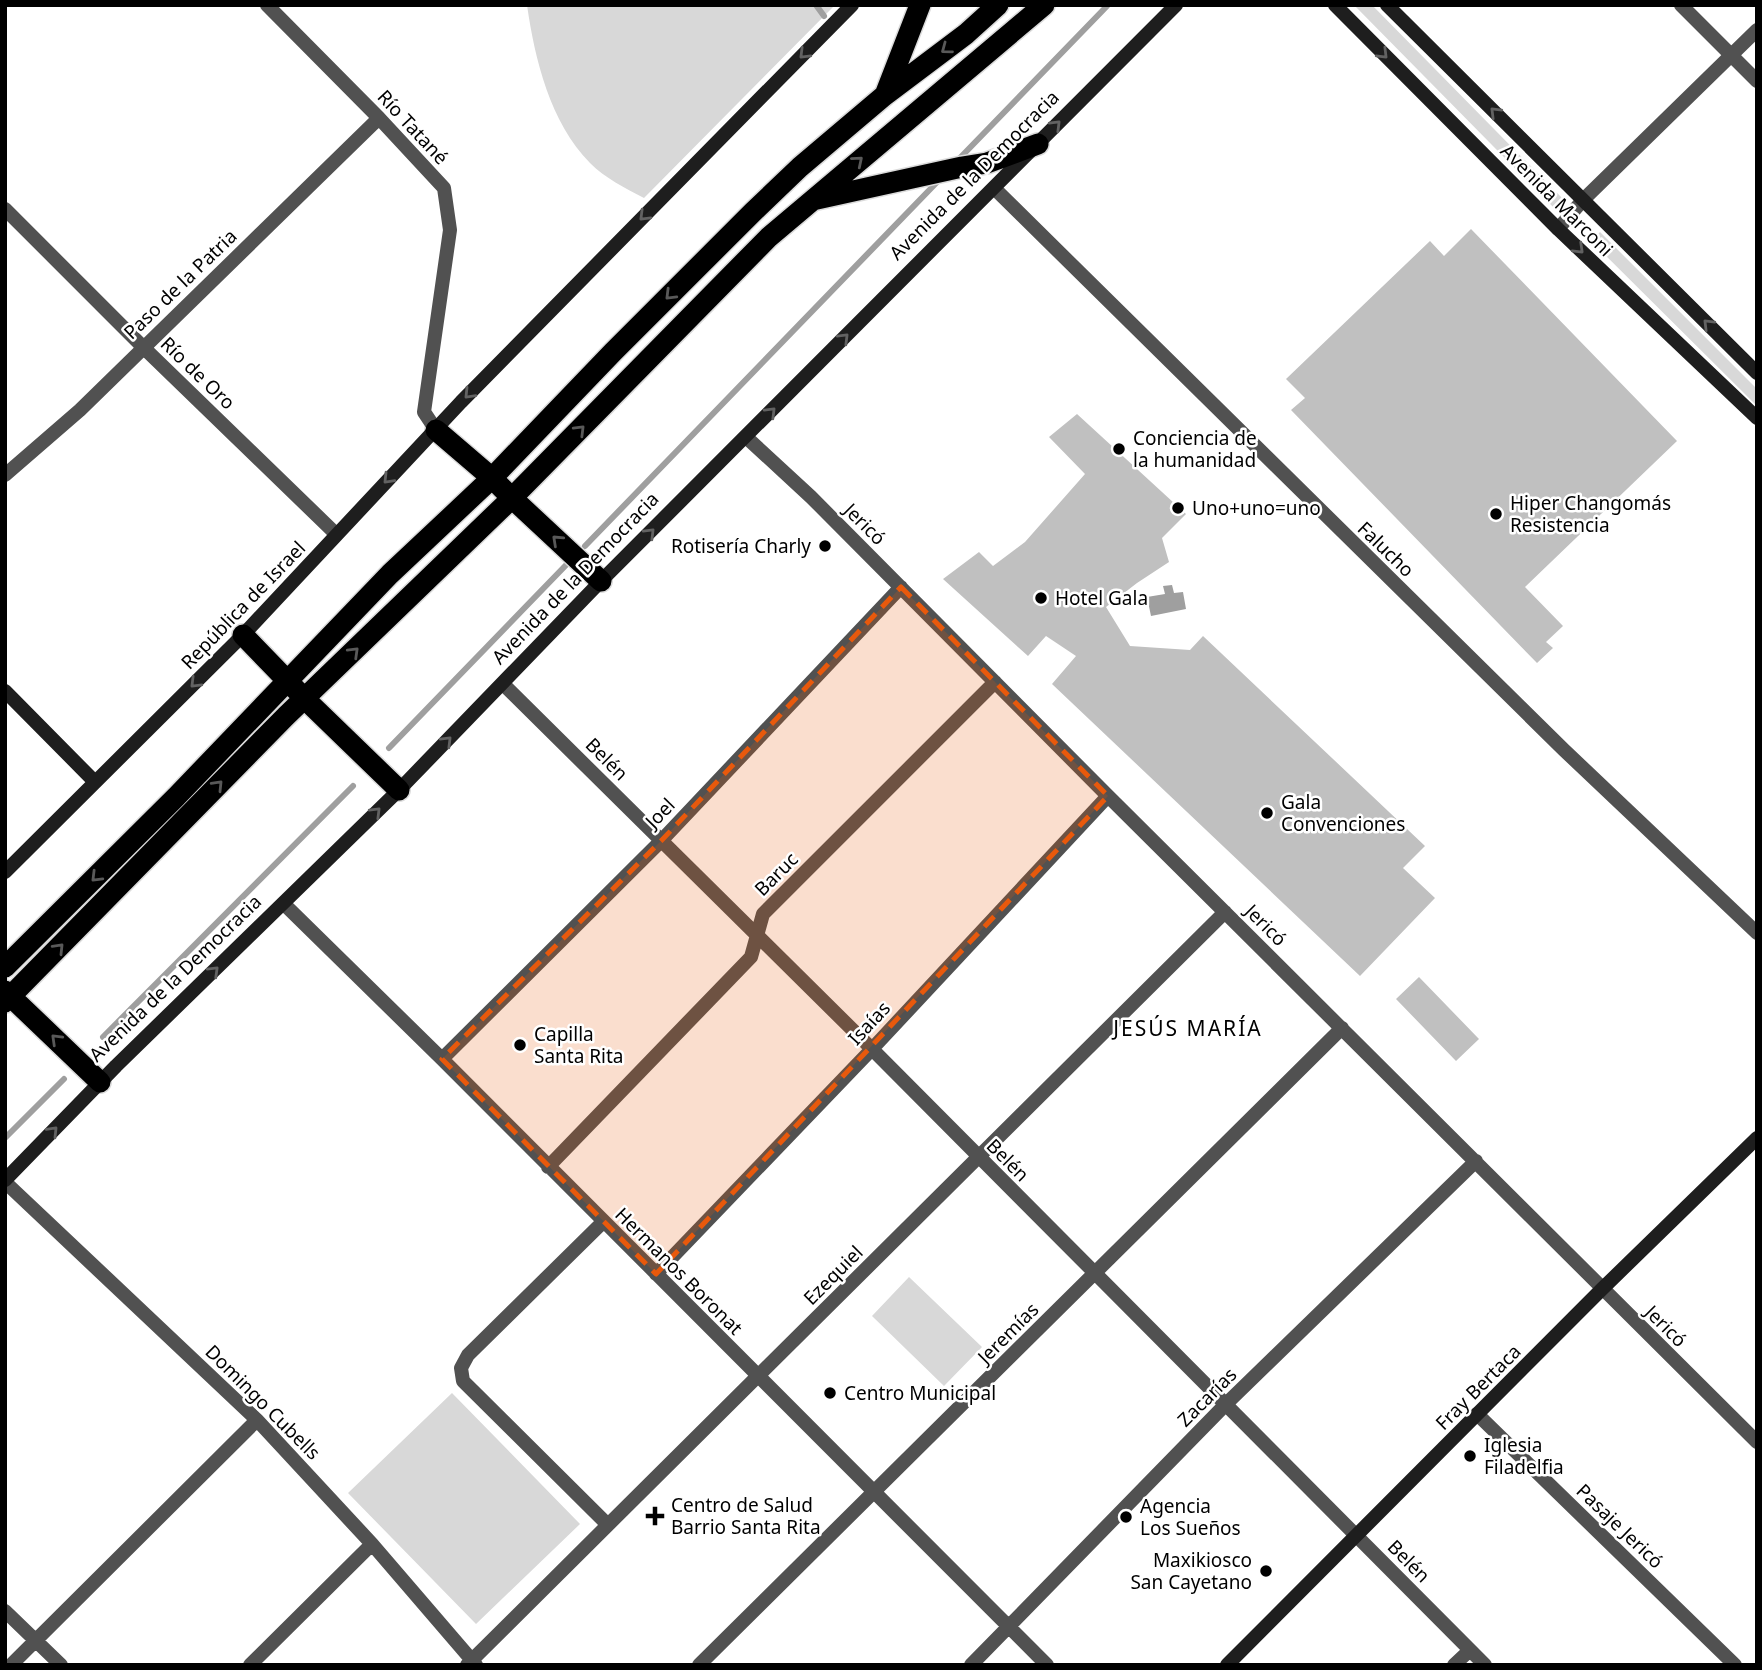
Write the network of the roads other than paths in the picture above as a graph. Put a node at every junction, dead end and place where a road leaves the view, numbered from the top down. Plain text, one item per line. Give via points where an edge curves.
1 (267, 5) edge
2 (852, 5) edge
3 (920, 5) edge
4 (998, 5) edge
5 (1044, 5) edge
6 (1335, 5) edge
7 (1387, 5) edge
8 (1681, 5) edge
9 (1171, 6) edge
10 (1757, 30) edge
11 (1731, 55) junction
12 (1757, 80) edge
13 (885, 95) junction
14 (379, 118) junction
15 (1038, 144) junction
16 (994, 188) junction
17 (811, 200) junction
18 (1583, 200) junction
19 (5, 209) edge
20 (1558, 229) junction
21 (143, 347) junction
22 (1757, 373) edge
23 (1757, 418) edge
24 (436, 430) junction
25 (746, 437) junction
26 (5, 475) edge
27 (492, 478) junction
28 (512, 498) junction
29 (336, 534) junction
30 (601, 581) junction
31 (901, 587) junction
32 (243, 635) junction
33 (287, 681) junction
34 (995, 682) junction
35 (503, 684) junction
36 (5, 691) edge
37 (305, 699) junction
38 (95, 782) junction
39 (399, 790) junction
40 (1108, 796) junction
41 (661, 841) junction
42 (5, 872) edge
43 (284, 904) junction
44 (1225, 912) junction
45 (1757, 933) edge
46 (758, 936) junction
47 (5, 967) edge
48 (7, 997) edge
49 (1342, 1028) junction
50 (872, 1049) junction
51 (442, 1059) junction
52 (100, 1082) junction
53 (1757, 1138) edge
54 (978, 1157) junction
55 (1476, 1161) junction
56 (548, 1167) junction
57 (5, 1181) edge
58 (603, 1222) junction
59 (1095, 1273) junction
60 (656, 1274) junction
61 (1602, 1289) junction
62 (758, 1376) junction
63 (1226, 1404) junction
64 (1477, 1414) junction
65 (257, 1420) junction
66 (1757, 1442) edge
67 (875, 1492) junction
68 (608, 1525) junction
69 (1356, 1535) junction
70 (372, 1544) junction
71 (5, 1611) edge
72 (1009, 1626) junction
73 (37, 1640) junction
74 (1470, 1650) junction
75 (472, 1663) edge
76 (11, 1665) edge
77 (61, 1665) edge
78 (250, 1665) edge
79 (699, 1665) edge
80 (971, 1665) edge
81 (1048, 1665) edge
82 (1227, 1665) edge
83 (1454, 1665) edge
84 (1485, 1665) edge
85 (1735, 1665) edge

1 - 14 street, Río Tatané
2 -> 24 street, República de Israel
3 - 13 highway
4 -> 13 highway
17 -> 5 highway
6 -> 20 street, Avenida Marconi
18 -> 7 street, Avenida Marconi
8 - 11 street
15 -> 9 street, Avenida de la Democracia
10 - 11 street
11 - 12 street
11 - 18 street
13 -> 27 highway via 753,212
14 - 21 street, Paso de la Patria
14 - 24 street, Río Tatané via 444,188 450,230 425,412
15 - 16 street, Avenida de la Democracia
15 - 17 highway via 987,163
25 -> 16 street, Avenida de la Democracia
16 - 45 street, Falucho via 1563,750
28 -> 17 highway
18 - 20 street
22 -> 18 street, Avenida Marconi
19 - 21 street, Río de Oro
20 -> 23 street, Avenida Marconi
21 - 26 street, Paso de la Patria
21 - 29 street, Río de Oro
24 - 27 highway
24 -> 29 street, República de Israel
30 -> 25 street, Avenida de la Democracia
25 - 31 street, Jericó
27 - 28 highway
27 - 33 highway via 390,574
30 -> 28 highway
37 -> 28 highway
29 - 32 street, República de Israel
30 - 35 street, Avenida de la Democracia
31 - 34 street, Jericó
31 - 41 street, Joel
32 - 33 highway
32 -> 38 street, República de Israel
33 - 37 highway
33 -> 47 highway
34 - 40 street, Jericó
34 - 46 street, Baruc via 764,914
39 -> 35 street, Avenida de la Democracia
35 - 41 street, Belén
36 - 38 street
37 - 39 highway
48 -> 37 highway
38 - 42 street, República de Israel
43 -> 39 street, Avenida de la Democracia
40 - 44 street, Jericó
40 - 50 street, Isaías
41 - 46 street, Belén
41 - 51 street, Joel
43 - 51 street, Hermanos Boronat
52 -> 43 street, Avenida de la Democracia
44 - 49 street, Jericó
44 - 54 street, Ezequiel
46 - 50 street, Belén
46 - 56 street, Baruc via 751,957
52 -> 48 highway
49 - 55 street, Jericó
49 - 59 street, Jeremías
50 - 54 street, Belén
50 - 60 street, Isaías
51 - 56 street, Hermanos Boronat
57 -> 52 street, Avenida de la Democracia
53 - 61 street, Fray Bertaca
54 - 59 street, Belén
54 - 62 street, Ezequiel
55 - 61 street, Jericó
55 - 63 street, Zacarías
56 - 58 street, Hermanos Boronat
57 - 65 street, Domingo Cubells
58 - 60 street, Hermanos Boronat
58 - 68 street via 468,1355 461,1368 463,1381
59 - 63 street, Belén
59 - 67 street, Jeremías
60 - 62 street, Hermanos Boronat
61 - 64 street, Fray Bertaca
61 - 66 street, Jericó
62 - 67 street, Hermanos Boronat
62 - 68 street, Ezequiel
63 - 69 street, Belén
63 - 72 street, Zacarías
64 - 69 street, Fray Bertaca
64 - 85 street, Pasaje Jericó
65 - 70 street, Domingo Cubells
65 - 73 street
67 - 72 street, Hermanos Boronat
67 - 79 street, Jeremías
68 - 75 street, Ezequiel
69 - 74 street, Belén
69 - 82 street, Fray Bertaca
70 - 75 street, Domingo Cubells
70 - 78 street
71 - 73 street
72 - 80 street, Zacarías
72 - 81 street, Hermanos Boronat
73 - 76 street
73 - 77 street
74 - 83 street
74 - 84 street, Belén

